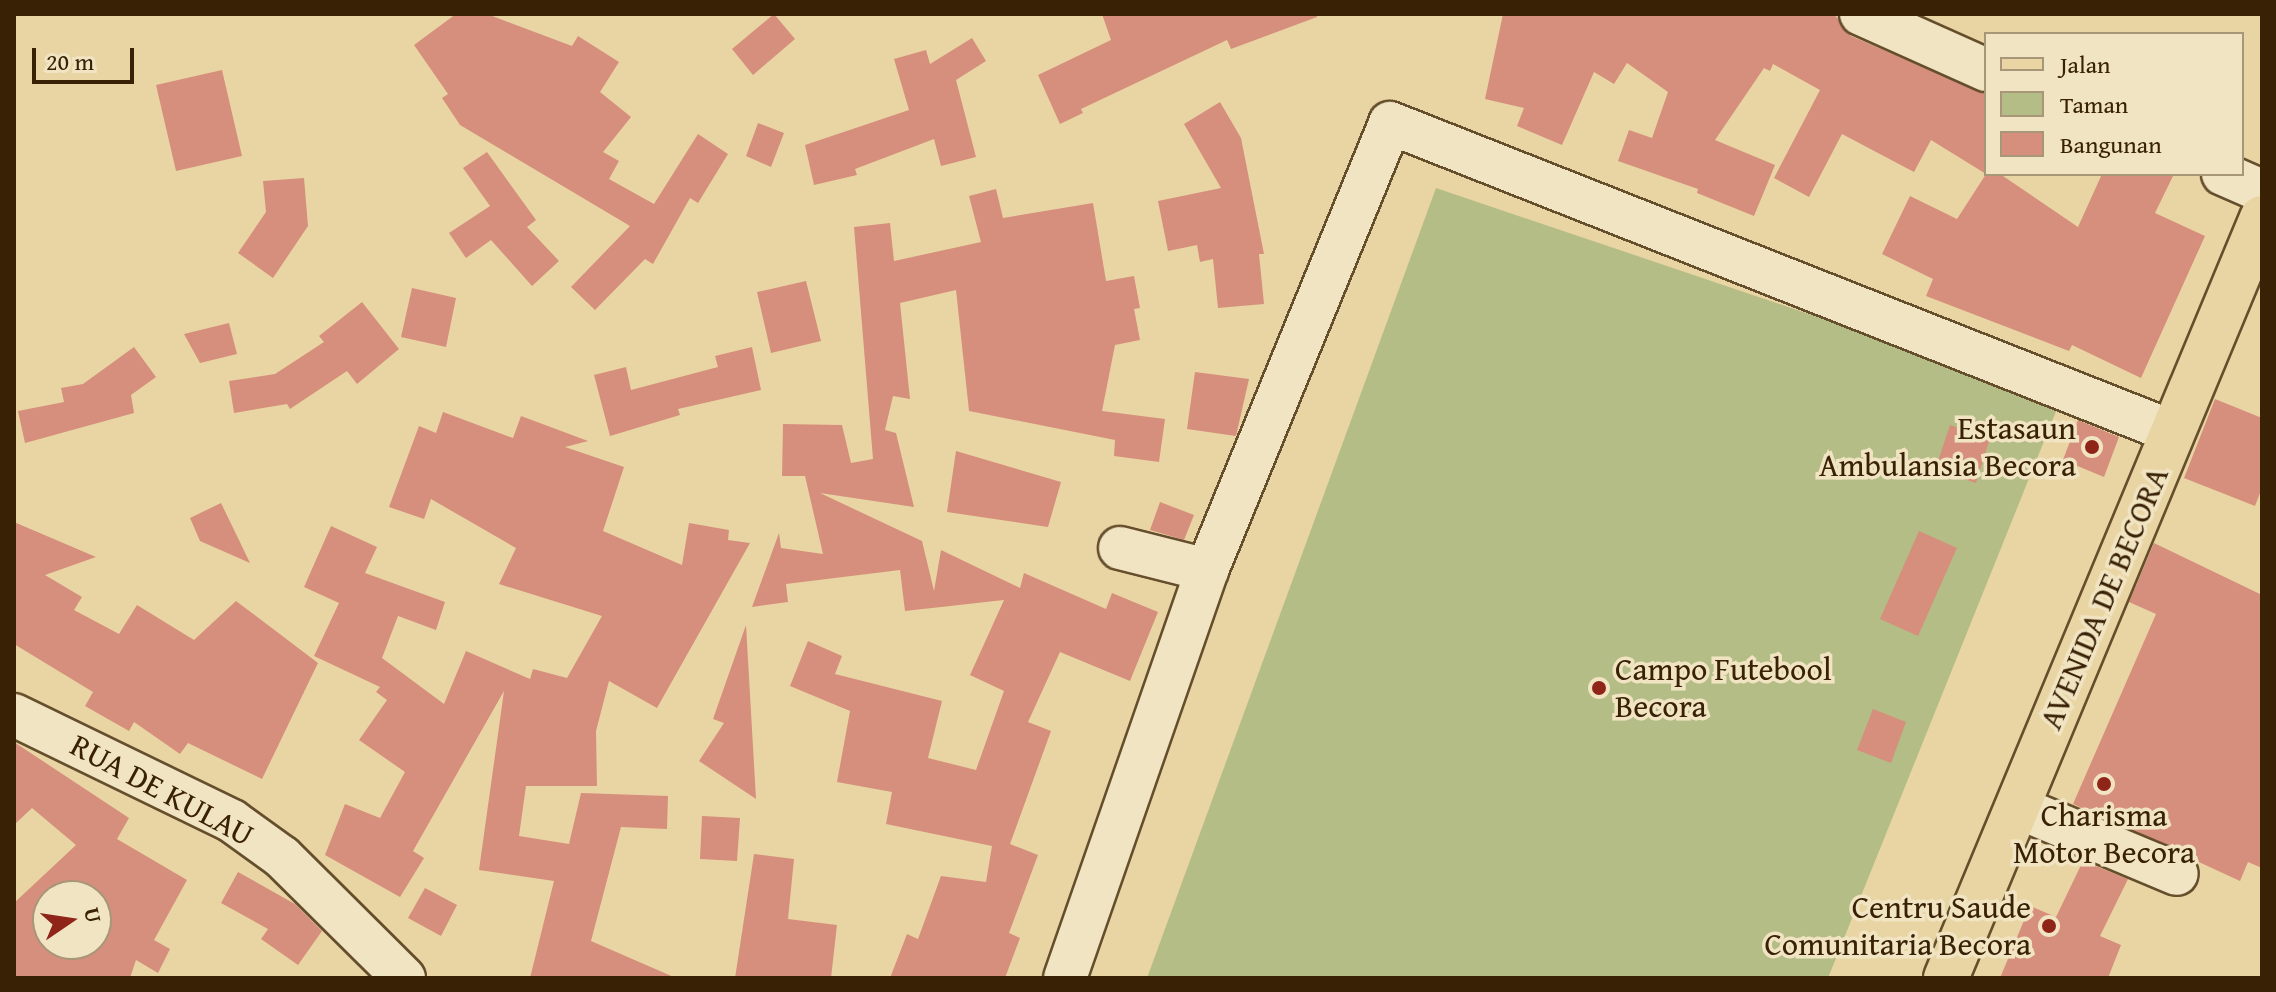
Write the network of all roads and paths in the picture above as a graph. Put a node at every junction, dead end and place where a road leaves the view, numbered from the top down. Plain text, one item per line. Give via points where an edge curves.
1 (1861, 14) edge
2 (1984, 69) edge
3 (2228, 176) edge
4 (2262, 191) edge
5 (2260, 229) edge
6 (2173, 432) junction
7 (1120, 548) dead end
8 (1207, 570) junction
9 (14, 715) edge
10 (2017, 807) junction
11 (2177, 874) dead end
12 (404, 978) edge
13 (1065, 978) edge
14 (1946, 978) edge

1 - 2 street
3 - 4 street
5 - 6 main road, AVENIDA DE BECORA
6 - 8 street via 1390,123
6 - 10 main road, AVENIDA DE BECORA
7 - 8 street via 1151,560
8 - 13 street
9 - 12 street, RUA DE KULAU via 232,821 282,857
10 - 11 street
10 - 14 main road, AVENIDA DE BECORA

